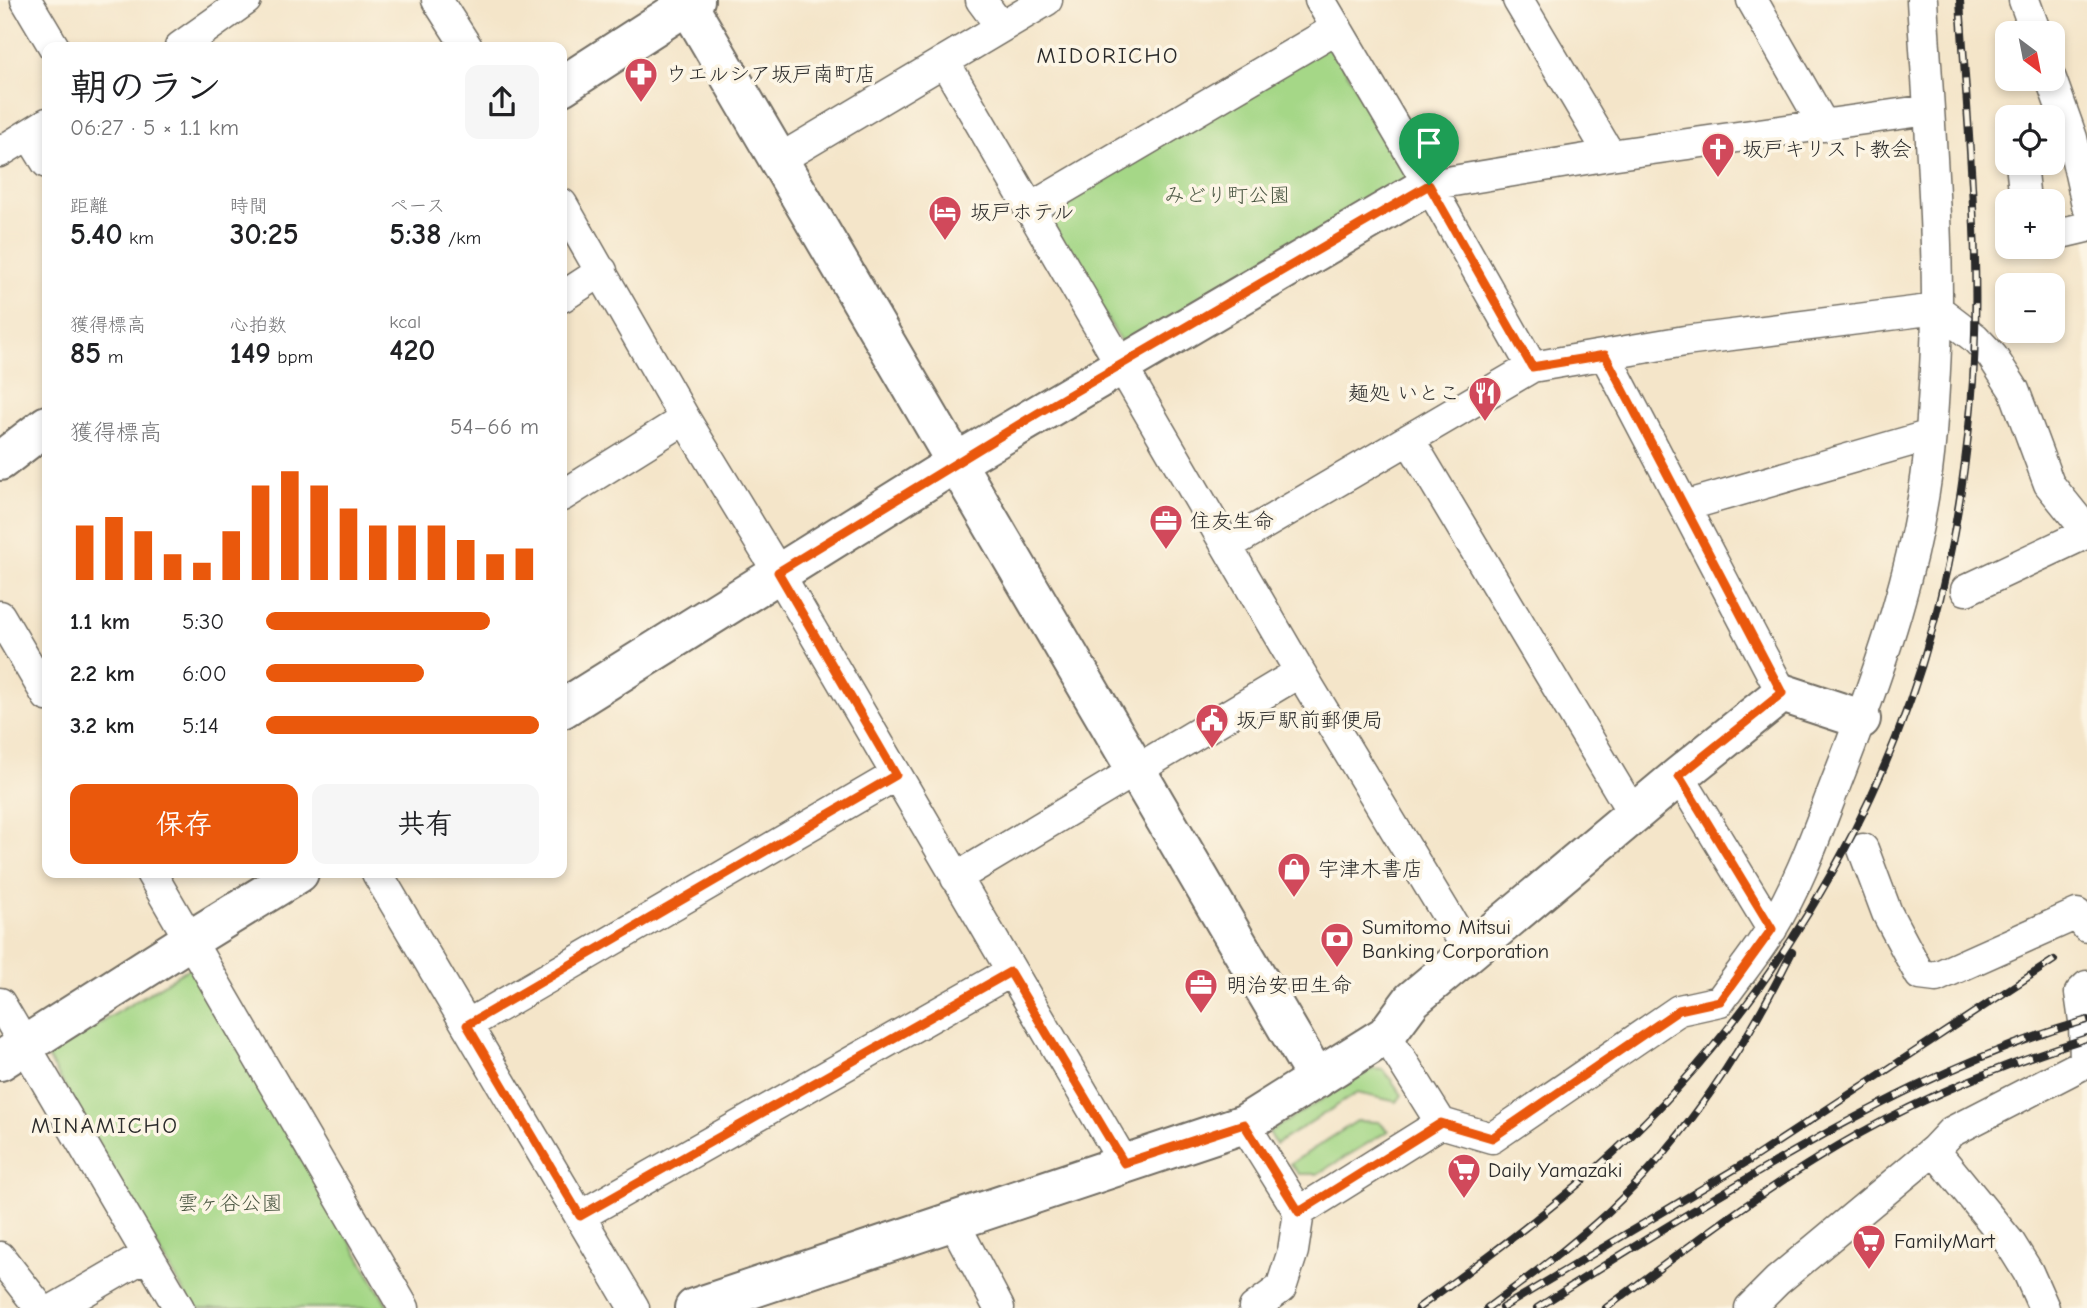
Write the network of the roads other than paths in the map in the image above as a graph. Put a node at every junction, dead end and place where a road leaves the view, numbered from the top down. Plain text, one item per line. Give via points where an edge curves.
1 (12, 0) edge
2 (26, 0) edge
3 (246, 0) edge
4 (437, 0) edge
5 (981, 0) edge
6 (1047, 0) edge
7 (1320, 0) edge
8 (1518, 0) edge
9 (1752, 0) edge
10 (1922, 0) edge
11 (2024, 0) edge
12 (689, 2) edge
13 (0, 6) edge
14 (2032, 21) edge
15 (1001, 27) junction
16 (1337, 28) junction
17 (51, 42) edge
18 (187, 42) edge
19 (464, 42) edge
20 (944, 61) junction
21 (567, 83) edge
22 (1928, 110) junction
23 (1824, 126) junction
24 (38, 129) edge
25 (2065, 149) edge
26 (0, 152) edge
27 (1610, 155) junction
28 (780, 159) junction
29 (1429, 185) junction
30 (2087, 205) edge
31 (1029, 209) junction
32 (567, 213) edge
33 (2087, 227) edge
34 (2065, 232) edge
35 (601, 271) junction
36 (567, 293) edge
37 (1937, 309) junction
38 (1605, 355) junction
39 (1120, 365) junction
40 (1532, 367) junction
41 (685, 419) junction
42 (42, 429) edge
43 (1931, 435) junction
44 (1409, 439) junction
45 (0, 461) edge
46 (957, 462) junction
47 (567, 493) edge
48 (1685, 506) junction
49 (2087, 532) edge
50 (1227, 546) junction
51 (778, 572) junction
52 (1966, 590) dead end
53 (0, 616) edge
54 (1300, 672) junction
55 (42, 687) edge
56 (1782, 693) junction
57 (567, 706) edge
58 (1861, 719) junction
59 (1136, 769) junction
60 (896, 775) junction
61 (1679, 776) junction
62 (1634, 815) junction
63 (1863, 849) dead end
64 (154, 878) edge
65 (291, 878) edge
66 (380, 878) edge
67 (956, 878) junction
68 (2087, 927) edge
69 (1772, 929) junction
70 (190, 940) junction
71 (1470, 953) junction
72 (1010, 972) junction
73 (2087, 986) edge
74 (0, 1003) edge
75 (467, 1025) junction
76 (1386, 1035) junction
77 (13, 1054) edge
78 (1317, 1079) junction
79 (1441, 1123) junction
80 (1244, 1124) junction
81 (1934, 1150) junction
82 (1124, 1163) junction
83 (1299, 1212) junction
84 (580, 1216) junction
85 (953, 1221) junction
86 (147, 1255) junction
87 (0, 1257) edge
88 (40, 1308) edge
89 (56, 1308) edge
90 (178, 1308) edge
91 (404, 1308) edge
92 (634, 1308) edge
93 (694, 1308) edge
94 (999, 1308) edge
95 (1254, 1308) edge
96 (1750, 1308) edge
97 (2044, 1308) edge

1 - 13 street
2 - 17 street
3 - 18 street
4 - 19 street
5 - 15 street
6 - 15 street
7 - 16 street
8 - 27 street
9 - 23 street
10 - 22 street
11 - 14 street
12 - 21 street
12 - 28 street
15 - 20 street
16 - 29 street
16 - 31 street
20 - 28 street
20 - 31 street
22 - 23 street
22 - 37 street
23 - 27 street
24 - 26 street
25 - 30 street
27 - 29 street
28 - 46 street
29 - 39 street
29 - 40 street
31 - 39 street
32 - 35 street
33 - 34 street
35 - 36 street
35 - 41 street
37 - 38 street
37 - 43 street
37 - 49 street via 1992,356 2014,390 2049,484
38 - 40 street
38 - 48 street
39 - 46 street
39 - 50 street
40 - 44 street
41 - 47 street
41 - 51 street
42 - 45 street
43 - 48 street
43 - 58 street via 1904,587
44 - 50 street
44 - 62 street
46 - 51 street
46 - 59 street
48 - 56 street
49 - 52 street
50 - 54 street
51 - 57 street
51 - 60 street
53 - 55 street
54 - 59 street
54 - 71 street
56 - 58 street
56 - 61 street
58 - 69 street via 1818,833
59 - 67 street
59 - 78 street
60 - 67 street
60 - 75 street
61 - 62 street
61 - 69 street
62 - 71 street
63 - 68 street via 1887,913 1920,975 1936,977 2077,914
64 - 70 street
65 - 70 street
66 - 75 street
67 - 72 street
69 - 79 street via 1720,1001 1679,1010 1492,1138
70 - 77 street
70 - 91 street
71 - 76 street via 1412,1000
72 - 82 street
72 - 84 street
73 - 81 street via 2080,993 2085,1063 1951,1132
74 - 77 street
75 - 84 street
76 - 78 street
76 - 79 street
77 - 86 street
78 - 80 street
79 - 83 street
80 - 82 street
80 - 83 street
81 - 96 street
81 - 97 street via 2010,1243
82 - 85 street
83 - 95 street via 1281,1288
84 - 92 street
85 - 93 street
85 - 94 street
86 - 89 street
86 - 90 street
87 - 88 street

